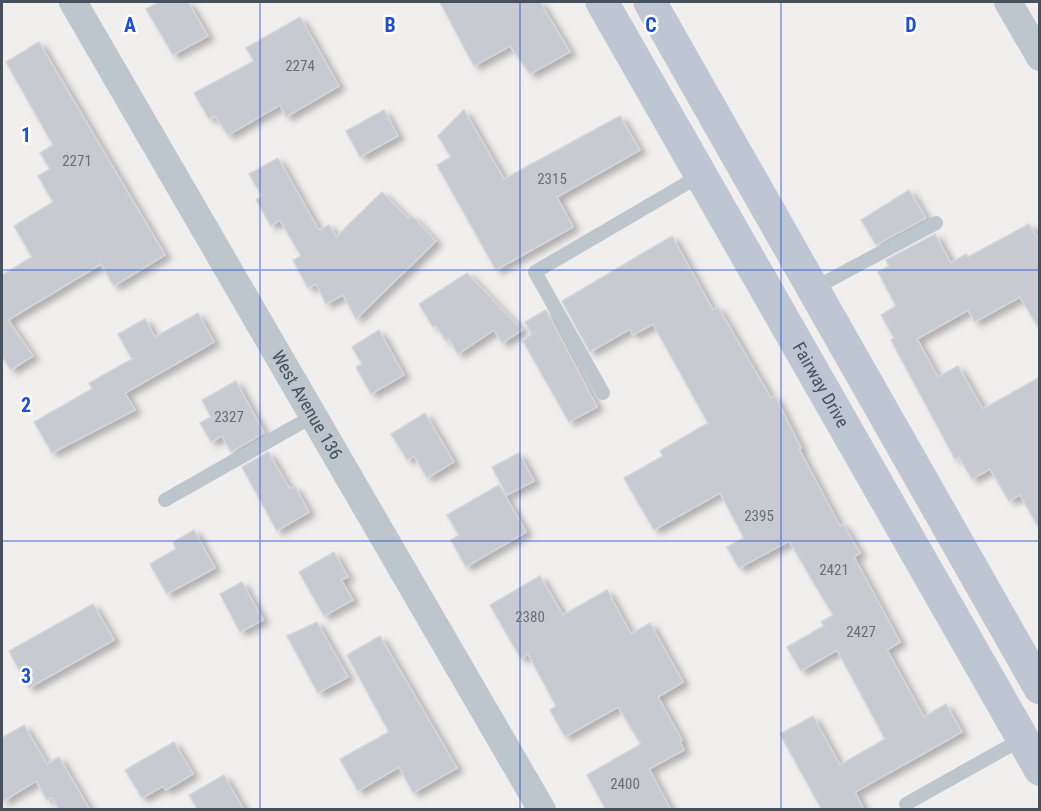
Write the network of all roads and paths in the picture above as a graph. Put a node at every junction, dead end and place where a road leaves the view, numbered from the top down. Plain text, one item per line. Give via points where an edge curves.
1 (73, 2) edge
2 (603, 2) edge
3 (650, 2) edge
4 (1008, 2) edge
5 (1040, 57) edge
6 (701, 175) junction
7 (936, 223) dead end
8 (813, 290) junction
9 (603, 393) dead end
10 (313, 416) junction
11 (165, 500) dead end
12 (1009, 634) junction
13 (973, 652) junction
14 (1040, 688) edge
15 (1022, 739) junction
16 (1040, 769) edge
17 (906, 804) dead end
18 (542, 810) edge

1 - 10 street, West Avenue 136
2 - 6 street, Fairway Drive
3 - 8 street
4 - 5 street
6 - 9 lane via 534,272
6 - 13 street, Fairway Drive
7 - 8 lane
8 - 12 street
10 - 11 lane
10 - 18 street, West Avenue 136
12 - 13 street
12 - 14 street
13 - 15 street, Fairway Drive
15 - 16 street, Fairway Drive
15 - 17 lane

